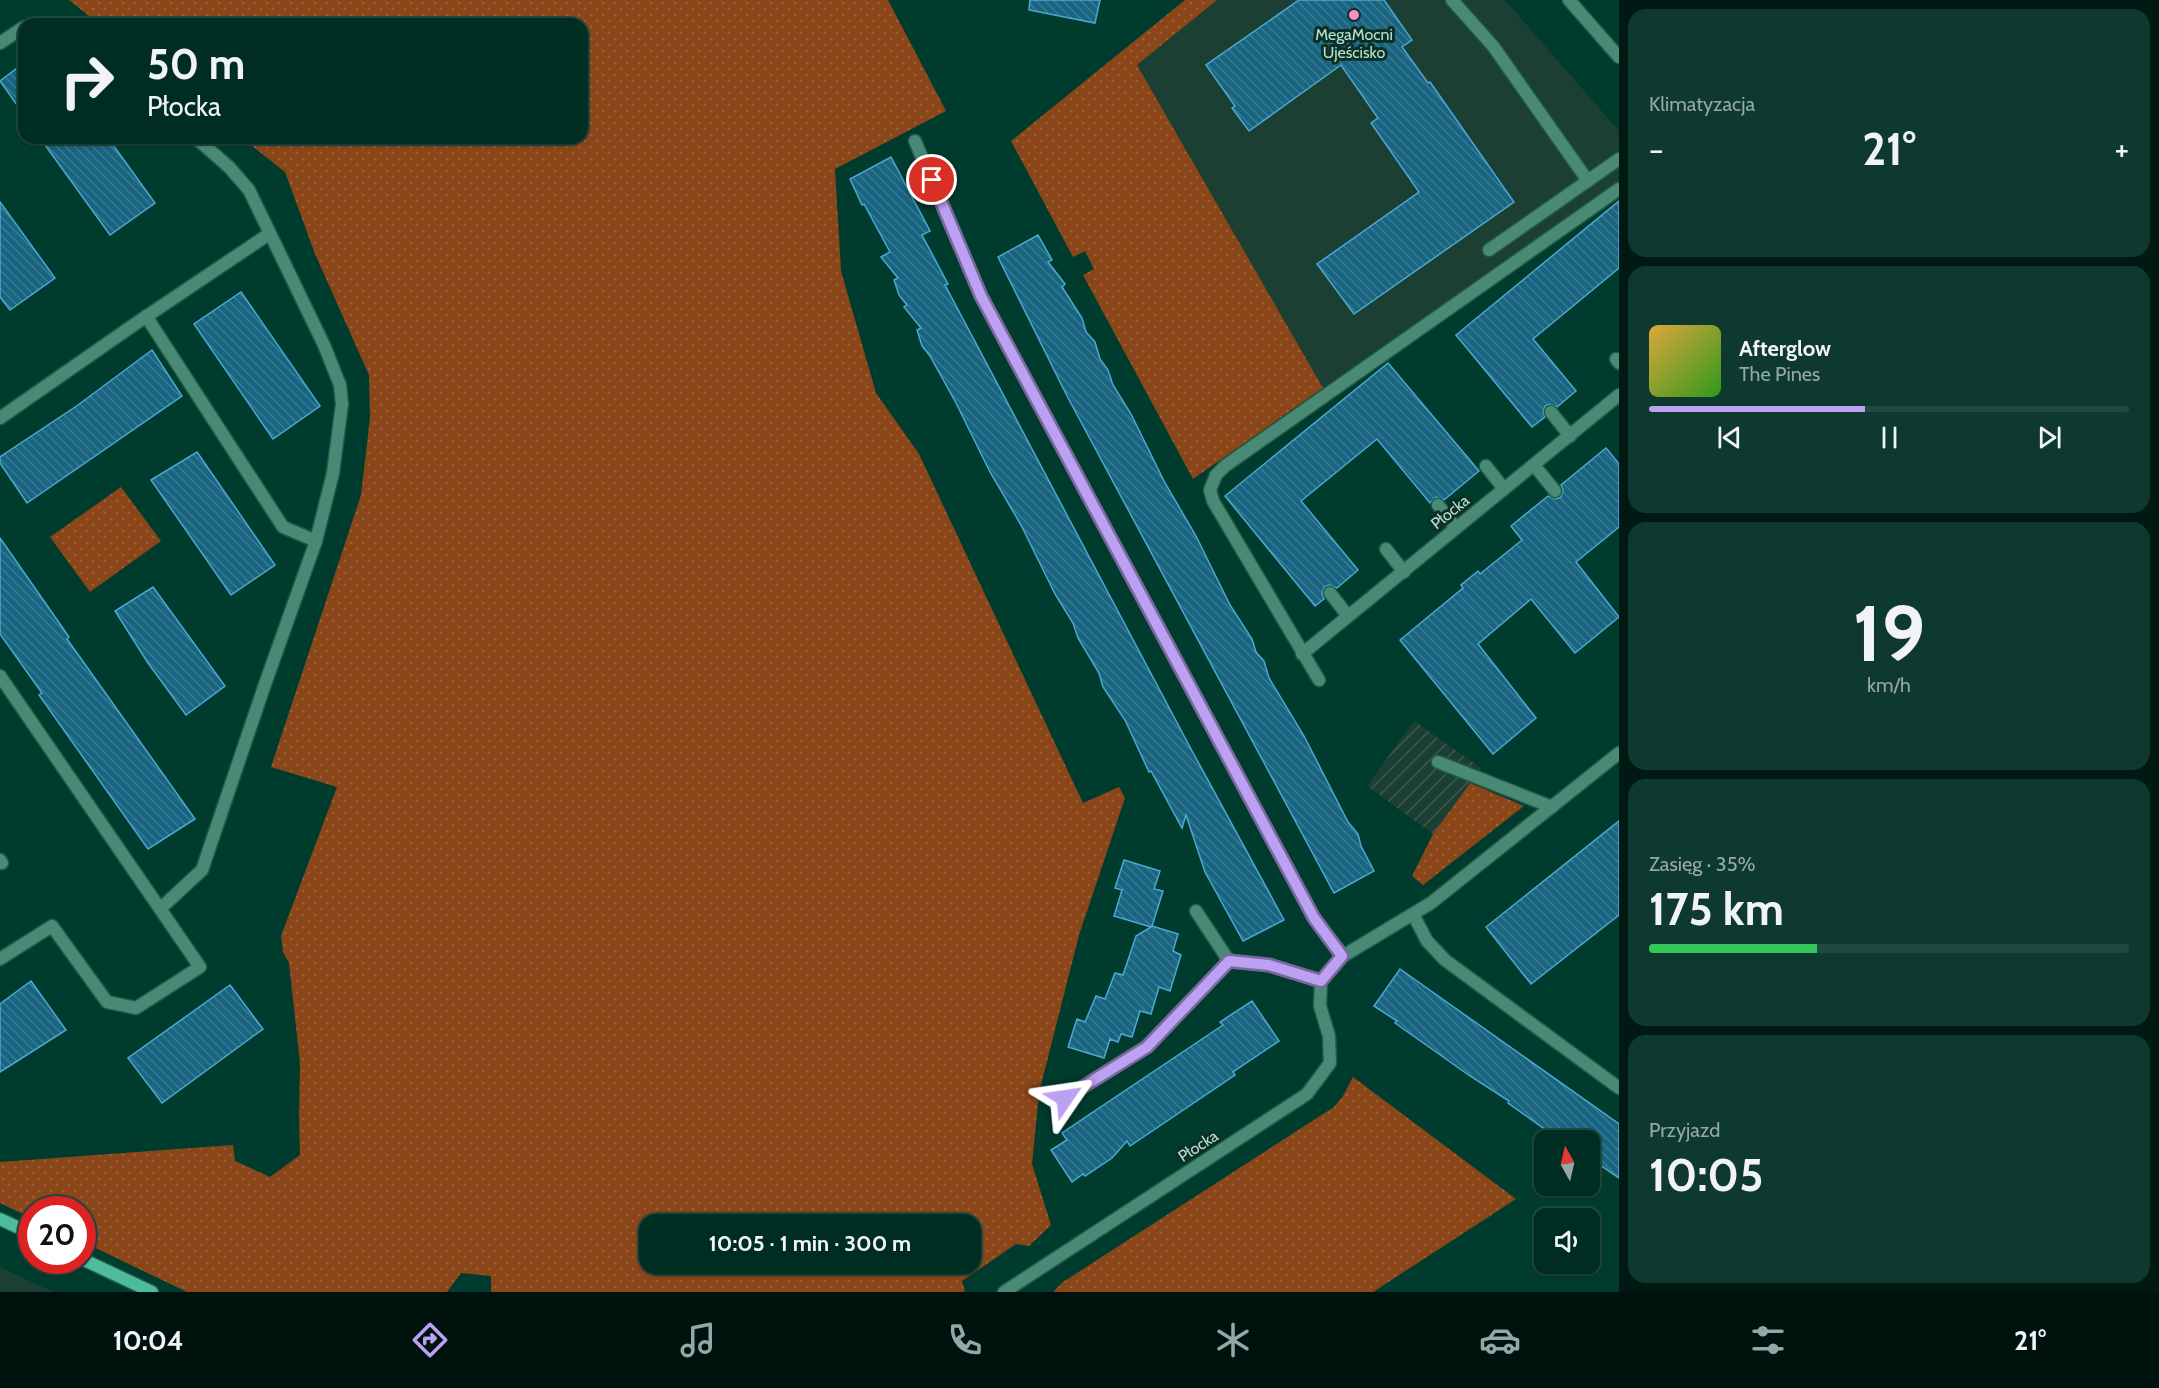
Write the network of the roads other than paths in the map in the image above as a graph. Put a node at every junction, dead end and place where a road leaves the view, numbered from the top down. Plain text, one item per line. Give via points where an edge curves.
1 (1452, 0) edge
2 (1569, 0) edge
3 (18, 31) edge
4 (0, 43) edge
5 (1619, 57) edge
6 (915, 141) dead end
7 (203, 144) edge
8 (1619, 159) edge
9 (1588, 181) junction
10 (1619, 189) edge
11 (269, 234) junction
12 (1488, 250) dead end
13 (146, 316) junction
14 (1619, 395) edge
15 (1551, 412) dead end
16 (0, 418) edge
17 (1570, 436) junction
18 (1534, 465) junction
19 (1486, 466) dead end
20 (1504, 489) junction
21 (1555, 491) dead end
22 (1438, 505) dead end
23 (1456, 528) junction
24 (316, 542) junction
25 (1386, 549) dead end
26 (1404, 572) junction
27 (1330, 593) dead end
28 (1348, 616) junction
29 (1302, 654) junction
30 (0, 676) edge
31 (1319, 680) dead end
32 (1619, 753) edge
33 (1438, 762) dead end
34 (1552, 807) junction
35 (161, 908) junction
36 (1196, 911) dead end
37 (1413, 914) junction
38 (1342, 956) junction
39 (0, 959) edge
40 (1229, 961) junction
41 (1321, 981) junction
42 (1619, 1088) edge
43 (1065, 1098) dead end
44 (0, 1219) edge
45 (18, 1227) edge
46 (96, 1265) edge
47 (152, 1292) edge
48 (1004, 1292) edge

1 - 9 street via 1493,46
2 - 5 street
3 - 4 street
6 - 38 street via 981,296 1314,918
7 - 11 street via 249,190
8 - 9 street
9 - 12 street
10 - 29 street via 1216,475 1210,490 1213,501
11 - 13 street
11 - 24 street via 340,385 342,404 333,473
13 - 16 street
13 - 24 street via 283,527
14 - 17 street, Płocka
15 - 17 street
17 - 18 street, Płocka
18 - 20 street, Płocka
18 - 21 street
19 - 20 street
20 - 23 street, Płocka
22 - 23 street
23 - 26 street, Płocka
24 - 35 street via 202,870
25 - 26 street
26 - 28 street, Płocka
27 - 28 street
28 - 29 street, Płocka
29 - 31 street
30 - 35 street
32 - 34 street
33 - 34 street
34 - 37 street
35 - 39 street via 200,967 136,1008 107,1002 52,926
36 - 40 street
37 - 38 street
37 - 42 street via 1427,941 1445,960
38 - 41 street
40 - 41 street via 1269,965
40 - 43 street via 1147,1047
41 - 48 street, Płocka via 1320,1006 1329,1036 1330,1063 1307,1094
44 - 45 street
46 - 47 street

